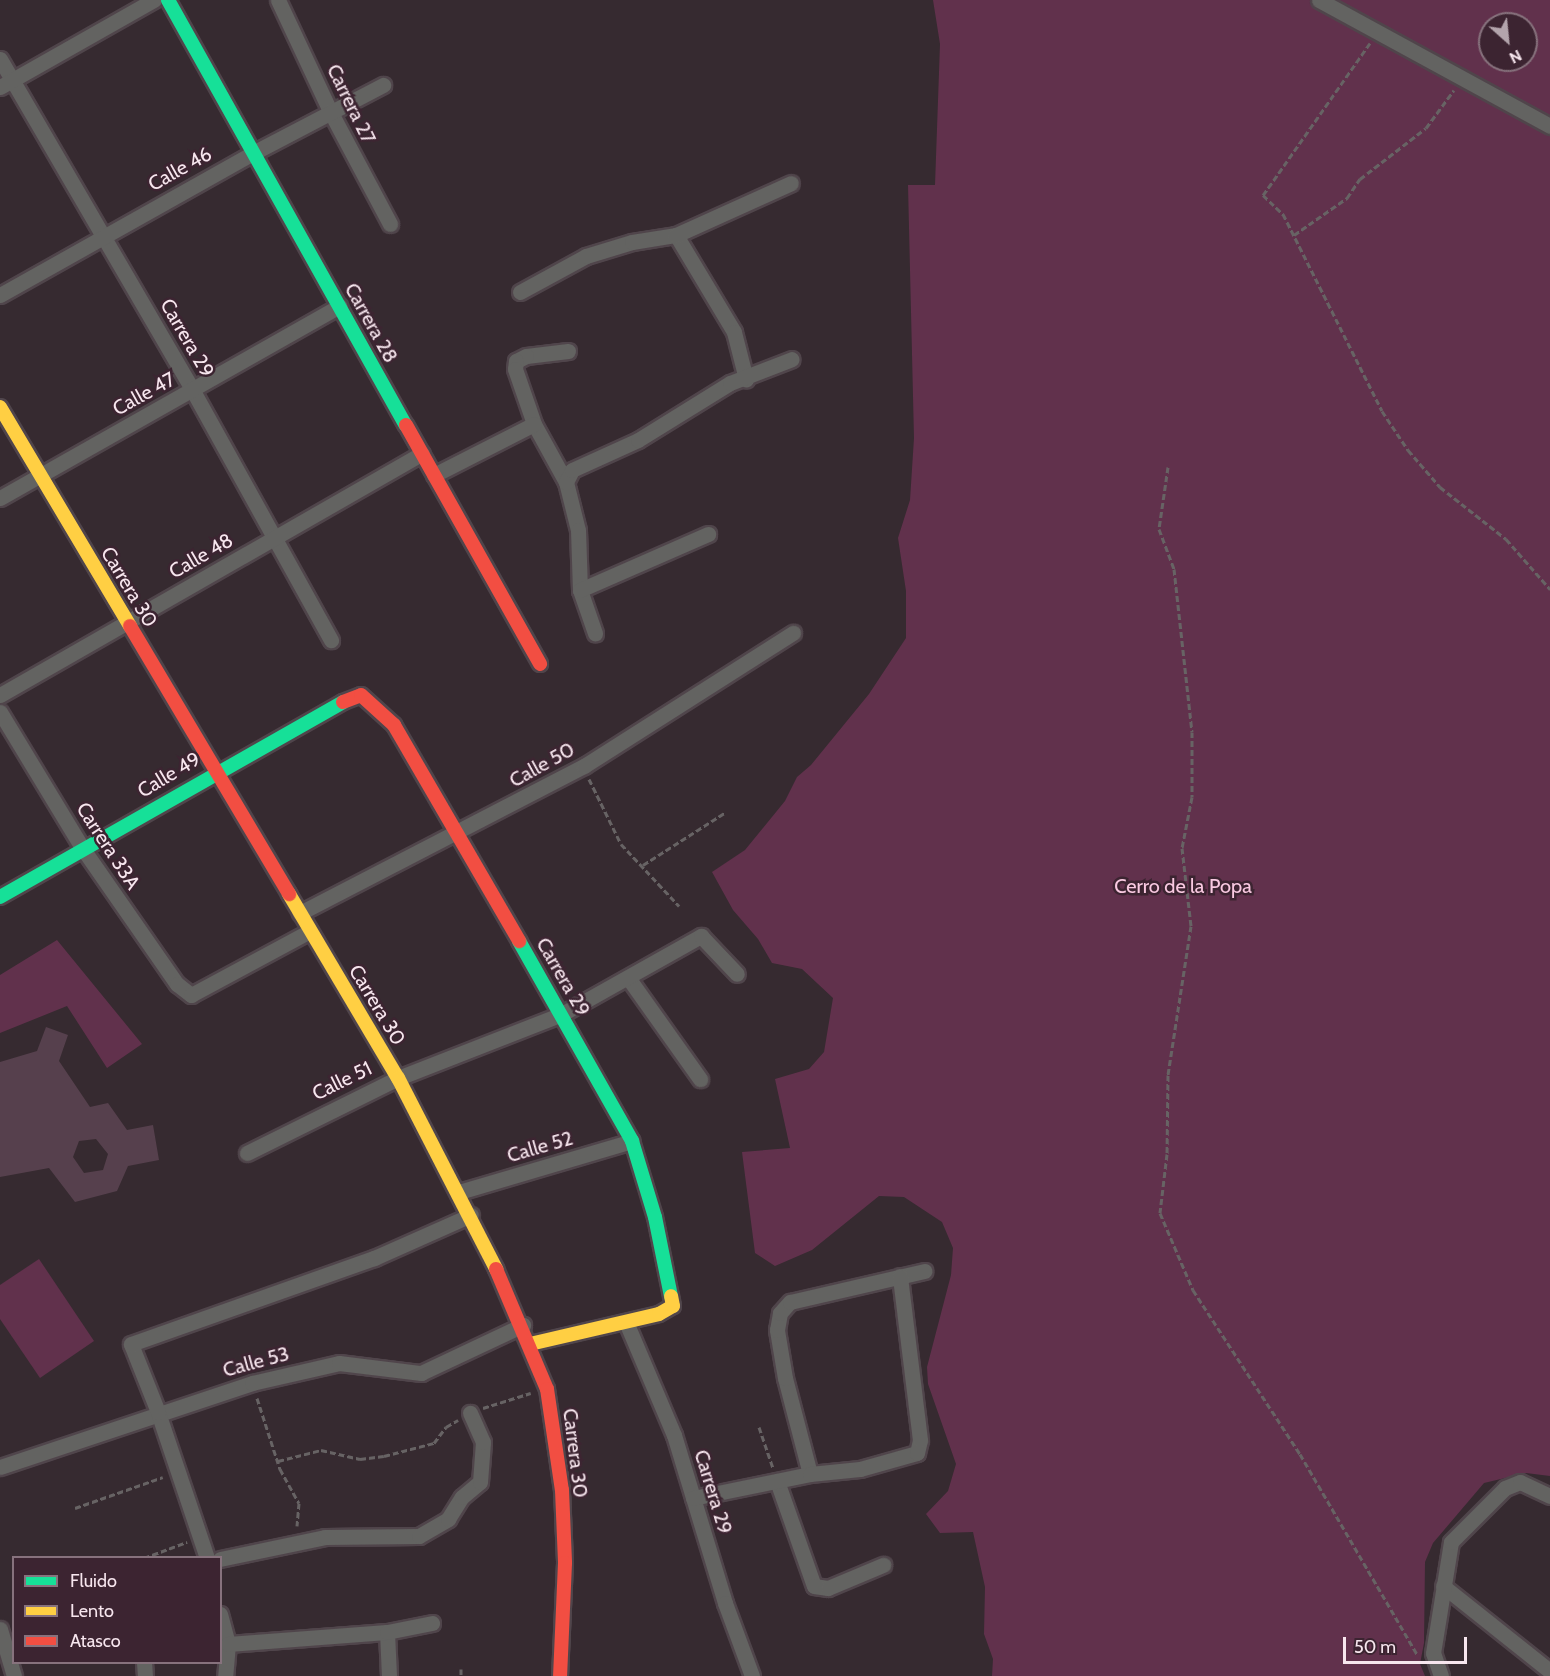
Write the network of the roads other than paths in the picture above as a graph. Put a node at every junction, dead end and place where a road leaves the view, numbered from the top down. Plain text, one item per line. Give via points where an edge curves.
1 (154, 0) edge
2 (168, 0) edge
3 (278, 0) edge
4 (1319, 0) edge
5 (0, 59) edge
6 (6, 83) edge
7 (383, 85) dead end
8 (330, 111) junction
9 (1550, 126) edge
10 (253, 153) junction
11 (791, 183) dead end
12 (390, 224) dead end
13 (104, 235) junction
14 (676, 235) junction
15 (520, 292) dead end
16 (0, 295) edge
17 (339, 306) junction
18 (568, 351) dead end
19 (792, 359) dead end
20 (746, 379) junction
21 (193, 391) junction
22 (0, 407) edge
23 (534, 424) junction
24 (422, 453) junction
25 (434, 475) junction
26 (40, 476) junction
27 (566, 482) junction
28 (0, 498) edge
29 (708, 534) dead end
30 (275, 538) junction
31 (580, 590) junction
32 (127, 622) junction
33 (595, 633) dead end
34 (793, 633) dead end
35 (331, 640) dead end
36 (540, 664) dead end
37 (0, 694) edge
38 (361, 695) joint
39 (0, 712) edge
40 (215, 771) junction
41 (459, 834) junction
42 (82, 849) junction
43 (0, 897) edge
44 (300, 913) junction
45 (310, 931) junction
46 (737, 974) dead end
47 (629, 979) junction
48 (560, 1015) junction
49 (398, 1078) junction
50 (700, 1079) dead end
51 (632, 1141) junction
52 (247, 1153) dead end
53 (459, 1192) junction
54 (471, 1215) junction
55 (924, 1271) dead end
56 (900, 1276) junction
57 (626, 1322) junction
58 (523, 1325) junction
59 (530, 1344) junction
60 (158, 1413) junction
61 (470, 1413) road end
62 (0, 1467) edge
63 (810, 1474) junction
64 (777, 1481) junction
65 (1550, 1496) edge
66 (693, 1498) junction
67 (207, 1556) edge
68 (222, 1559) edge
69 (883, 1564) dead end
70 (1443, 1586) junction
71 (222, 1622) edge
72 (432, 1623) dead end
73 (0, 1629) edge
74 (387, 1632) junction
75 (228, 1644) junction
76 (1438, 1671) edge
77 (1550, 1671) edge
78 (14, 1676) edge
79 (225, 1676) edge
80 (389, 1676) edge
81 (560, 1676) edge
82 (752, 1676) edge

1 - 6 street
2 - 10 street, Carrera 28
3 - 8 street, Carrera 27
4 - 9 street
5 - 6 street, Carrera 29
6 - 13 street, Carrera 29
7 - 8 street, Calle 46
8 - 10 street, Calle 46
8 - 12 street, Carrera 27
10 - 13 street, Calle 46
10 - 17 street, Carrera 28
11 - 14 street
13 - 16 street, Calle 46
13 - 21 street, Carrera 29
14 - 15 street via 632,242 586,256
14 - 20 street via 734,333
17 - 21 street, Calle 47
17 - 24 street, Carrera 28
18 - 23 street via 516,361 515,369
19 - 20 street
20 - 27 street via 730,383 638,440 572,470
21 - 26 street, Calle 47
21 - 30 street, Carrera 29
22 - 26 street, Carrera 30
23 - 25 street
23 - 27 street
24 - 25 street, Carrera 28
24 - 30 street, Calle 48
25 - 36 street, Carrera 28
26 - 28 street, Calle 47
26 - 32 street, Carrera 30
27 - 31 street via 578,530
29 - 31 street
30 - 32 street, Calle 48
30 - 35 street, Carrera 29
31 - 33 street
32 - 37 street, Calle 48
32 - 40 street, Carrera 30
34 - 41 street, Calle 50 via 584,766
38 - 40 street, Calle 49 via 352,696
38 - 41 street, Carrera 29 via 394,725
39 - 42 street, Carrera 33A
40 - 42 street, Calle 49
40 - 44 street, Carrera 30
41 - 44 street, Calle 50
41 - 48 street, Carrera 29
42 - 43 street, Calle 49
42 - 45 street, Carrera 33A via 177,984 191,995
44 - 45 street, Carrera 30
45 - 49 street, Carrera 30
46 - 47 street, Calle 51 via 701,936
47 - 48 street, Calle 51
47 - 50 street
48 - 49 street, Calle 51
48 - 51 street, Carrera 29
49 - 52 street, Calle 51
49 - 53 street, Carrera 30
51 - 53 street, Calle 52
51 - 57 street, Carrera 29 via 655,1217 673,1306
53 - 54 street, Carrera 30
54 - 58 street, Carrera 30
54 - 60 street via 374,1258 130,1344
55 - 56 street
56 - 63 street via 920,1440 917,1453 860,1469
56 - 63 street via 790,1302 780,1313 777,1330 783,1368
57 - 59 street
57 - 66 street, Carrera 29 via 674,1435
58 - 59 street, Carrera 30
58 - 60 street, Calle 53 via 421,1373 339,1364 252,1383
59 - 81 street, Carrera 30 via 547,1389 562,1490 565,1563
60 - 62 street, Calle 53
60 - 67 street
61 - 68 street via 483,1442 480,1482 462,1497 448,1519 419,1536 354,1535
63 - 64 street
64 - 66 street
64 - 69 street via 814,1586 828,1588
65 - 70 street via 1520,1482 1487,1502 1451,1542
66 - 82 street, Carrera 29
70 - 76 street via 1433,1653
70 - 77 street
71 - 75 street
72 - 74 street
73 - 78 street
74 - 75 street
74 - 80 street
75 - 79 street

